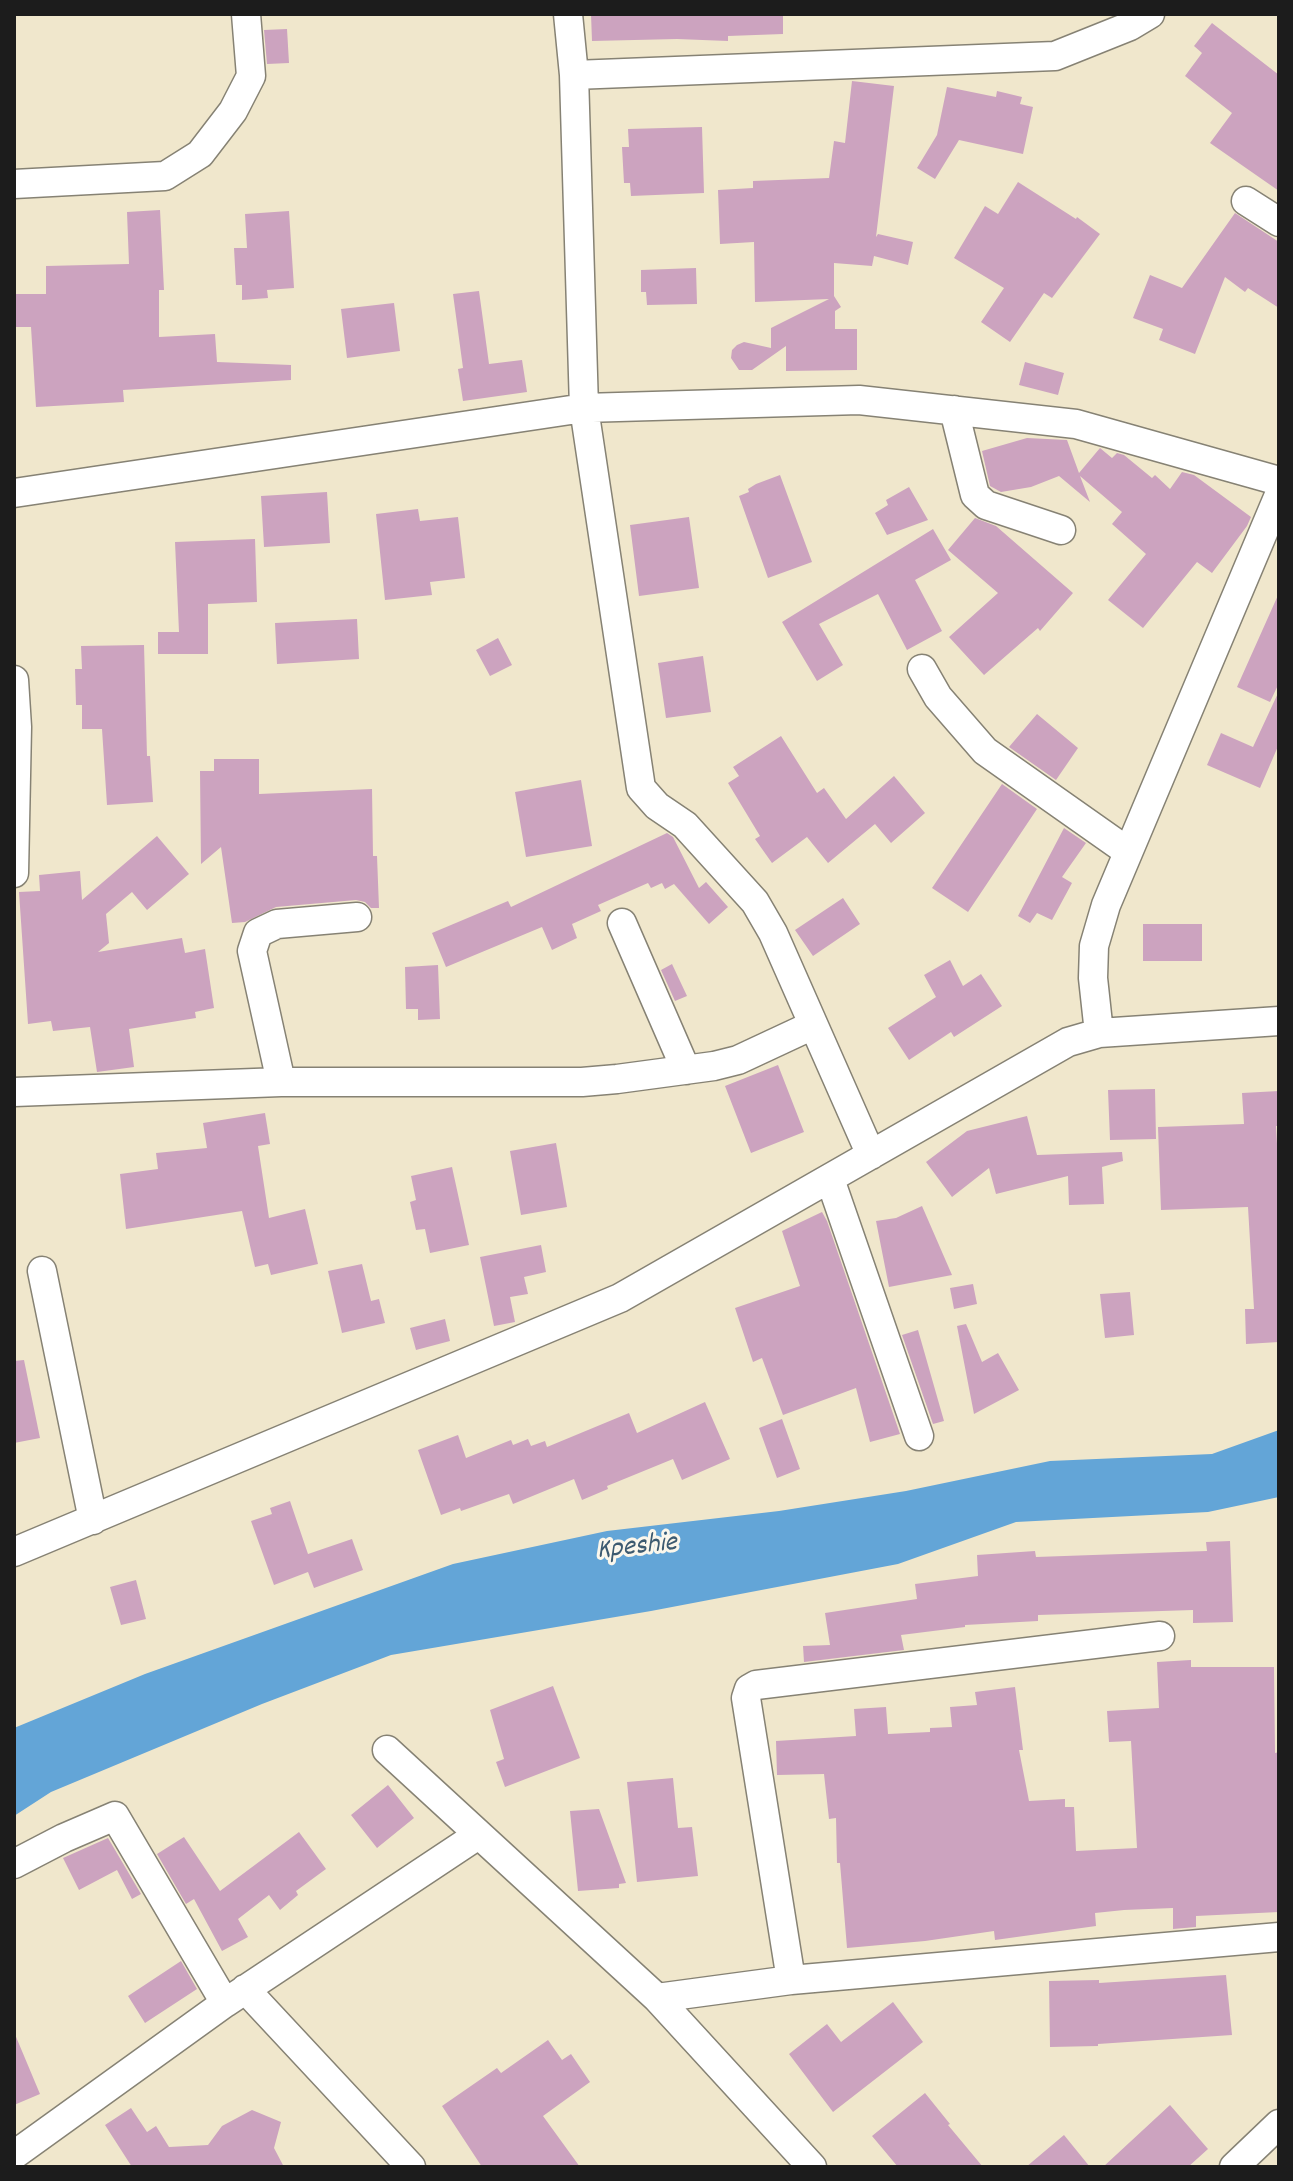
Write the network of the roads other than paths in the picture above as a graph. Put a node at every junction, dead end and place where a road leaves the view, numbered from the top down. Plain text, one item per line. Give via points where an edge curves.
1 (246, 14) edge
2 (568, 14) edge
3 (1150, 14) edge
4 (574, 75) junction
5 (14, 184) edge
6 (1246, 201) dead end
7 (1279, 222) edge
8 (584, 408) junction
9 (954, 410) junction
10 (1279, 481) edge
11 (14, 493) edge
12 (1279, 495) edge
13 (1061, 530) dead end
14 (922, 669) dead end
15 (14, 680) edge
16 (1127, 851) junction
17 (14, 873) edge
18 (357, 917) dead end
19 (622, 923) dead end
20 (1279, 1021) edge
21 (813, 1025) junction
22 (1099, 1033) junction
23 (686, 1070) junction
24 (281, 1082) junction
25 (14, 1092) edge
26 (871, 1155) junction
27 (830, 1179) junction
28 (42, 1271) dead end
29 (919, 1436) dead end
30 (93, 1520) junction
31 (14, 1552) edge
32 (1160, 1636) dead end
33 (387, 1750) dead end
34 (478, 1835) junction
35 (14, 1864) edge
36 (1279, 1937) edge
37 (791, 1980) junction
38 (235, 1996) junction
39 (657, 1998) junction
40 (1279, 2124) edge
41 (14, 2155) edge
42 (1244, 2164) edge
43 (411, 2167) edge
44 (812, 2167) edge

1 - 5 street via 251,76 233,111 200,154 165,176
2 - 4 street
3 - 4 street via 1055,56
4 - 8 street
6 - 7 street
8 - 9 street via 859,400
8 - 11 street
8 - 21 street via 641,788 685,825 755,902
9 - 10 street via 1076,424
9 - 13 street via 975,495 986,505
12 - 16 street
14 - 16 street via 938,697 985,751
15 - 17 street
16 - 22 street via 1094,946
18 - 24 street via 277,924 258,933 252,951
19 - 23 street
20 - 22 street
21 - 23 street via 751,1056
21 - 26 street
22 - 26 street via 1068,1042
23 - 24 street via 582,1082
24 - 25 street
26 - 27 street
27 - 29 street
27 - 30 street via 595,1310
28 - 30 street
30 - 31 street
32 - 37 street via 749,1689 746,1698
33 - 34 street
34 - 38 street
34 - 39 street
35 - 38 street via 115,1816
36 - 37 street
37 - 39 street
38 - 41 street
38 - 43 street
39 - 44 street
40 - 42 street

